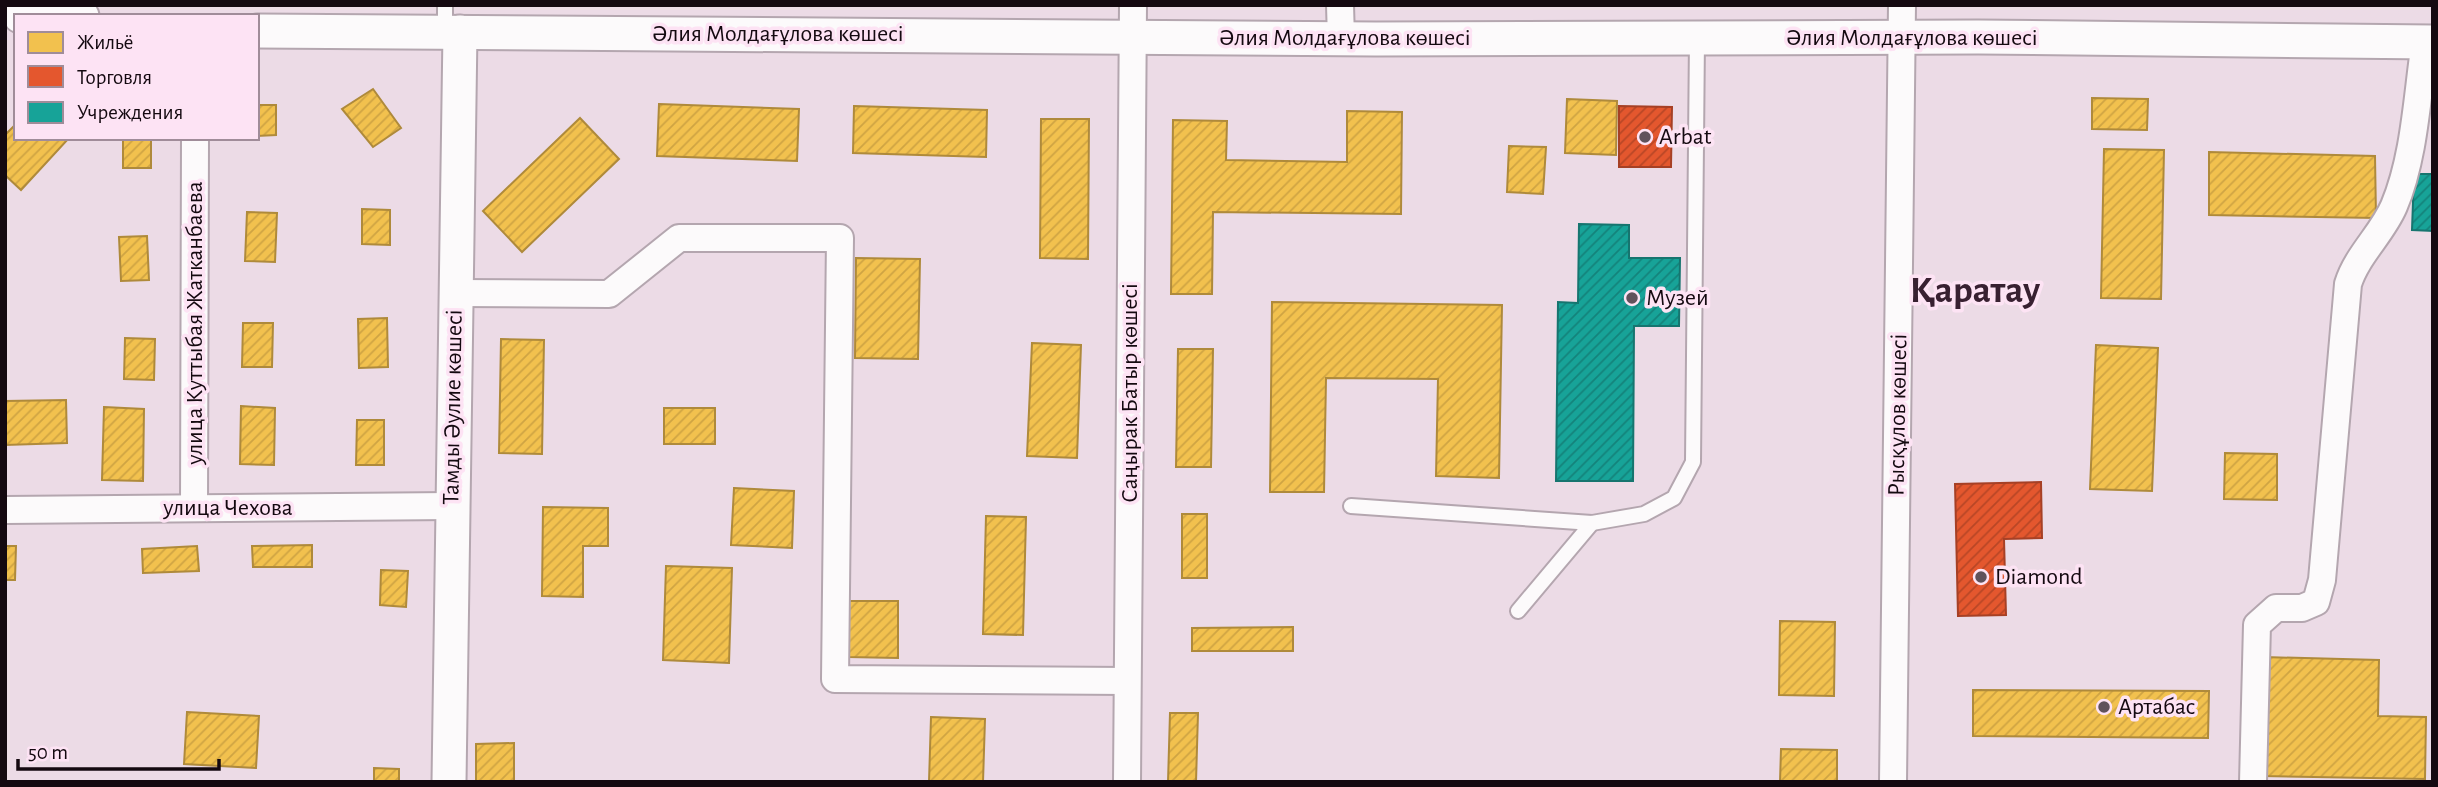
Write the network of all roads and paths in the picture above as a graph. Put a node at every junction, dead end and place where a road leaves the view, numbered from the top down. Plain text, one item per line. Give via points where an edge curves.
1 (58, 5) edge
2 (1340, 5) edge
3 (1902, 5) edge
4 (78, 14) edge
5 (1133, 21) edge
6 (450, 23) edge
7 (259, 32) edge
8 (1697, 38) junction
9 (1902, 38) junction
10 (1341, 39) junction
11 (2429, 42) edge
12 (195, 140) edge
13 (455, 293) junction
14 (452, 506) junction
15 (1351, 506) dead end
16 (194, 508) junction
17 (5, 510) edge
18 (1592, 523) junction
19 (1518, 611) dead end
20 (1128, 681) junction
21 (449, 782) edge
22 (1127, 782) edge
23 (1892, 782) edge
24 (2253, 782) edge

1 - 4 street
2 - 10 street
3 - 9 street, Рысқұлов көшесі
5 - 6 street, Әлия Молдағұлова көшесі
5 - 10 street, Әлия Молдағұлова көшесі
5 - 20 street, Саңырак Батыр көшесі
6 - 7 street, Әлия Молдағұлова көшесі
6 - 13 street, Тамды Әулие көшесі
8 - 9 street, Әлия Молдағұлова көшесі
8 - 10 street, Әлия Молдағұлова көшесі
8 - 18 lane via 1693,462 1674,498 1644,514
9 - 11 street, Әлия Молдағұлова көшесі
9 - 23 street, Рысқұлов көшесі
11 - 24 street via 2403,181 2379,235 2352,269 2348,284 2322,580 2316,601 2302,608 2276,608 2257,625
12 - 16 street, улица Куттыбая Жатканбаева
13 - 14 street, Тамды Әулие көшесі
13 - 20 street via 609,294 679,238 840,238 835,678
14 - 16 street, улица Чехова
14 - 21 street, Тамды Әулие көшесі
15 - 18 lane
16 - 17 street, улица Чехова
18 - 19 lane
20 - 22 street, Саңырак Батыр көшесі

